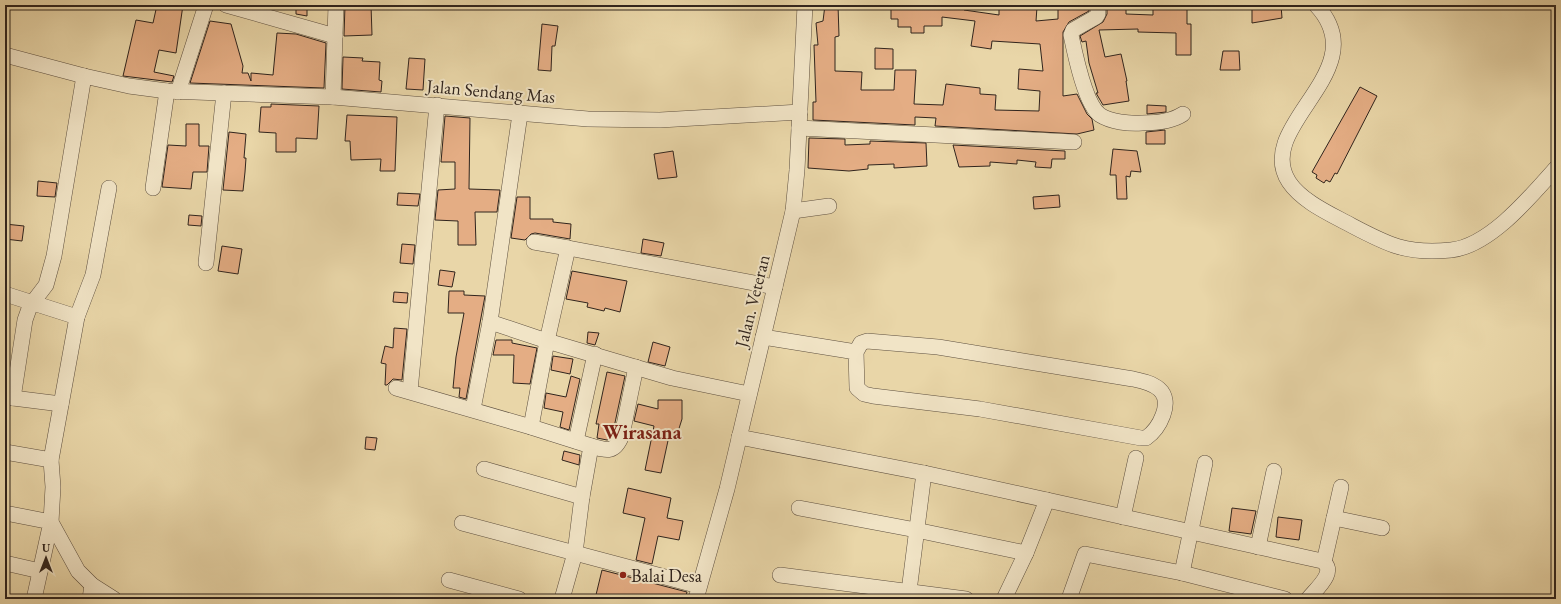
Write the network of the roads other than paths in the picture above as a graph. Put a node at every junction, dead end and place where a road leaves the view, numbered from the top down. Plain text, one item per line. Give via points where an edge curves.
1 (206, 5) edge
2 (226, 5) edge
3 (336, 5) edge
4 (805, 5) edge
5 (1098, 5) edge
6 (1316, 5) edge
7 (335, 36) junction
8 (5, 55) edge
9 (84, 76) junction
10 (173, 92) junction
11 (224, 93) junction
12 (333, 97) junction
13 (437, 105) junction
14 (800, 112) junction
15 (520, 114) junction
16 (1183, 114) dead end
17 (799, 128) junction
18 (1074, 142) dead end
19 (1556, 168) edge
20 (109, 188) dead end
21 (153, 188) dead end
22 (829, 206) dead end
23 (793, 211) junction
24 (534, 242) dead end
25 (568, 248) junction
26 (206, 264) dead end
27 (775, 287) junction
28 (5, 294) edge
29 (34, 302) junction
30 (77, 317) junction
31 (490, 322) junction
32 (763, 337) junction
33 (547, 341) junction
34 (856, 352) junction
35 (595, 354) junction
36 (636, 368) junction
37 (749, 394) junction
38 (9, 397) edge
39 (61, 404) junction
40 (473, 409) junction
41 (531, 427) junction
42 (739, 437) junction
43 (576, 441) junction
44 (591, 446) junction
45 (5, 452) edge
46 (1136, 458) dead end
47 (51, 460) junction
48 (1205, 463) dead end
49 (484, 469) dead end
50 (1274, 471) dead end
51 (924, 473) junction
52 (1341, 487) dead end
53 (582, 497) junction
54 (1047, 500) junction
55 (799, 508) dead end
56 (5, 513) edge
57 (1123, 516) junction
58 (1334, 518) junction
59 (51, 522) junction
60 (462, 523) dead end
61 (1382, 528) dead end
62 (916, 530) junction
63 (1189, 532) junction
64 (1258, 547) junction
65 (575, 552) junction
66 (1026, 553) junction
67 (1324, 562) junction
68 (5, 563) edge
69 (40, 571) junction
70 (1182, 573) junction
71 (780, 575) dead end
72 (448, 580) dead end
73 (91, 592) edge
74 (697, 593) edge
75 (909, 595) edge
76 (1265, 597) edge
77 (34, 599) edge
78 (114, 599) edge
79 (520, 599) edge
80 (562, 599) edge
81 (966, 599) edge
82 (1004, 599) edge
83 (1069, 599) edge
84 (1285, 599) edge
85 (1308, 599) edge

1 - 10 street
2 - 7 street
3 - 7 street
4 - 14 street, Jalan. Veteran
5 - 16 street via 1096,17 1074,30 1071,35 1094,109 1114,121 1136,124 1169,121
6 - 19 street via 1330,27 1334,43 1331,65 1288,135 1282,150 1282,161 1288,182 1309,201 1384,242 1413,251 1455,249 1478,241 1501,223 1529,198
7 - 12 street
8 - 9 street, Jalan Sendang Mas
9 - 10 street, Jalan Sendang Mas
9 - 29 street via 54,256 46,285
10 - 11 street, Jalan Sendang Mas
10 - 21 street
11 - 12 street, Jalan Sendang Mas
11 - 26 street
12 - 13 street, Jalan Sendang Mas
13 - 15 street, Jalan Sendang Mas
13 - 40 street via 403,390
14 - 15 street, Jalan Sendang Mas via 660,120 588,119
14 - 17 street, Jalan. Veteran
15 - 31 street
17 - 18 street
17 - 23 street, Jalan. Veteran
20 - 30 street via 93,275
22 - 23 street
23 - 27 street, Jalan. Veteran
24 - 25 street
25 - 27 street
25 - 33 street
27 - 32 street, Jalan. Veteran
28 - 29 street
29 - 30 street
29 - 38 street via 25,320
30 - 39 street
31 - 33 street
31 - 40 street
32 - 34 street
32 - 37 street, Jalan. Veteran
33 - 35 street
33 - 41 street
34 - 34 street via 864,341 885,342 1024,360 1133,379 1154,385 1161,390 1165,397 1164,411 1156,429 1146,438 1141,438 980,409 869,395 857,388
35 - 36 street
35 - 43 street
36 - 37 street
36 - 44 street via 618,445 603,450
37 - 42 street, Jalan. Veteran
38 - 39 street
39 - 47 street
40 - 41 street
41 - 43 street
42 - 51 street
42 - 74 street, Jalan. Veteran
43 - 44 street
44 - 53 street
45 - 47 street
46 - 57 street
47 - 59 street
48 - 63 street
49 - 53 street
50 - 64 street
51 - 54 street
51 - 62 street
52 - 58 street
53 - 65 street
54 - 57 street
54 - 66 street
55 - 62 street
56 - 59 street
57 - 63 street
58 - 61 street
58 - 67 street
59 - 69 street
59 - 73 street
60 - 65 street
62 - 66 street
62 - 75 street
63 - 64 street
63 - 70 street
64 - 67 street
65 - 74 street
65 - 80 street
66 - 82 street
67 - 85 street via 1329,569 1327,575
68 - 69 street
69 - 77 street
70 - 76 street
70 - 83 street via 1085,554
71 - 75 street
72 - 79 street
73 - 78 street
75 - 81 street
76 - 84 street

